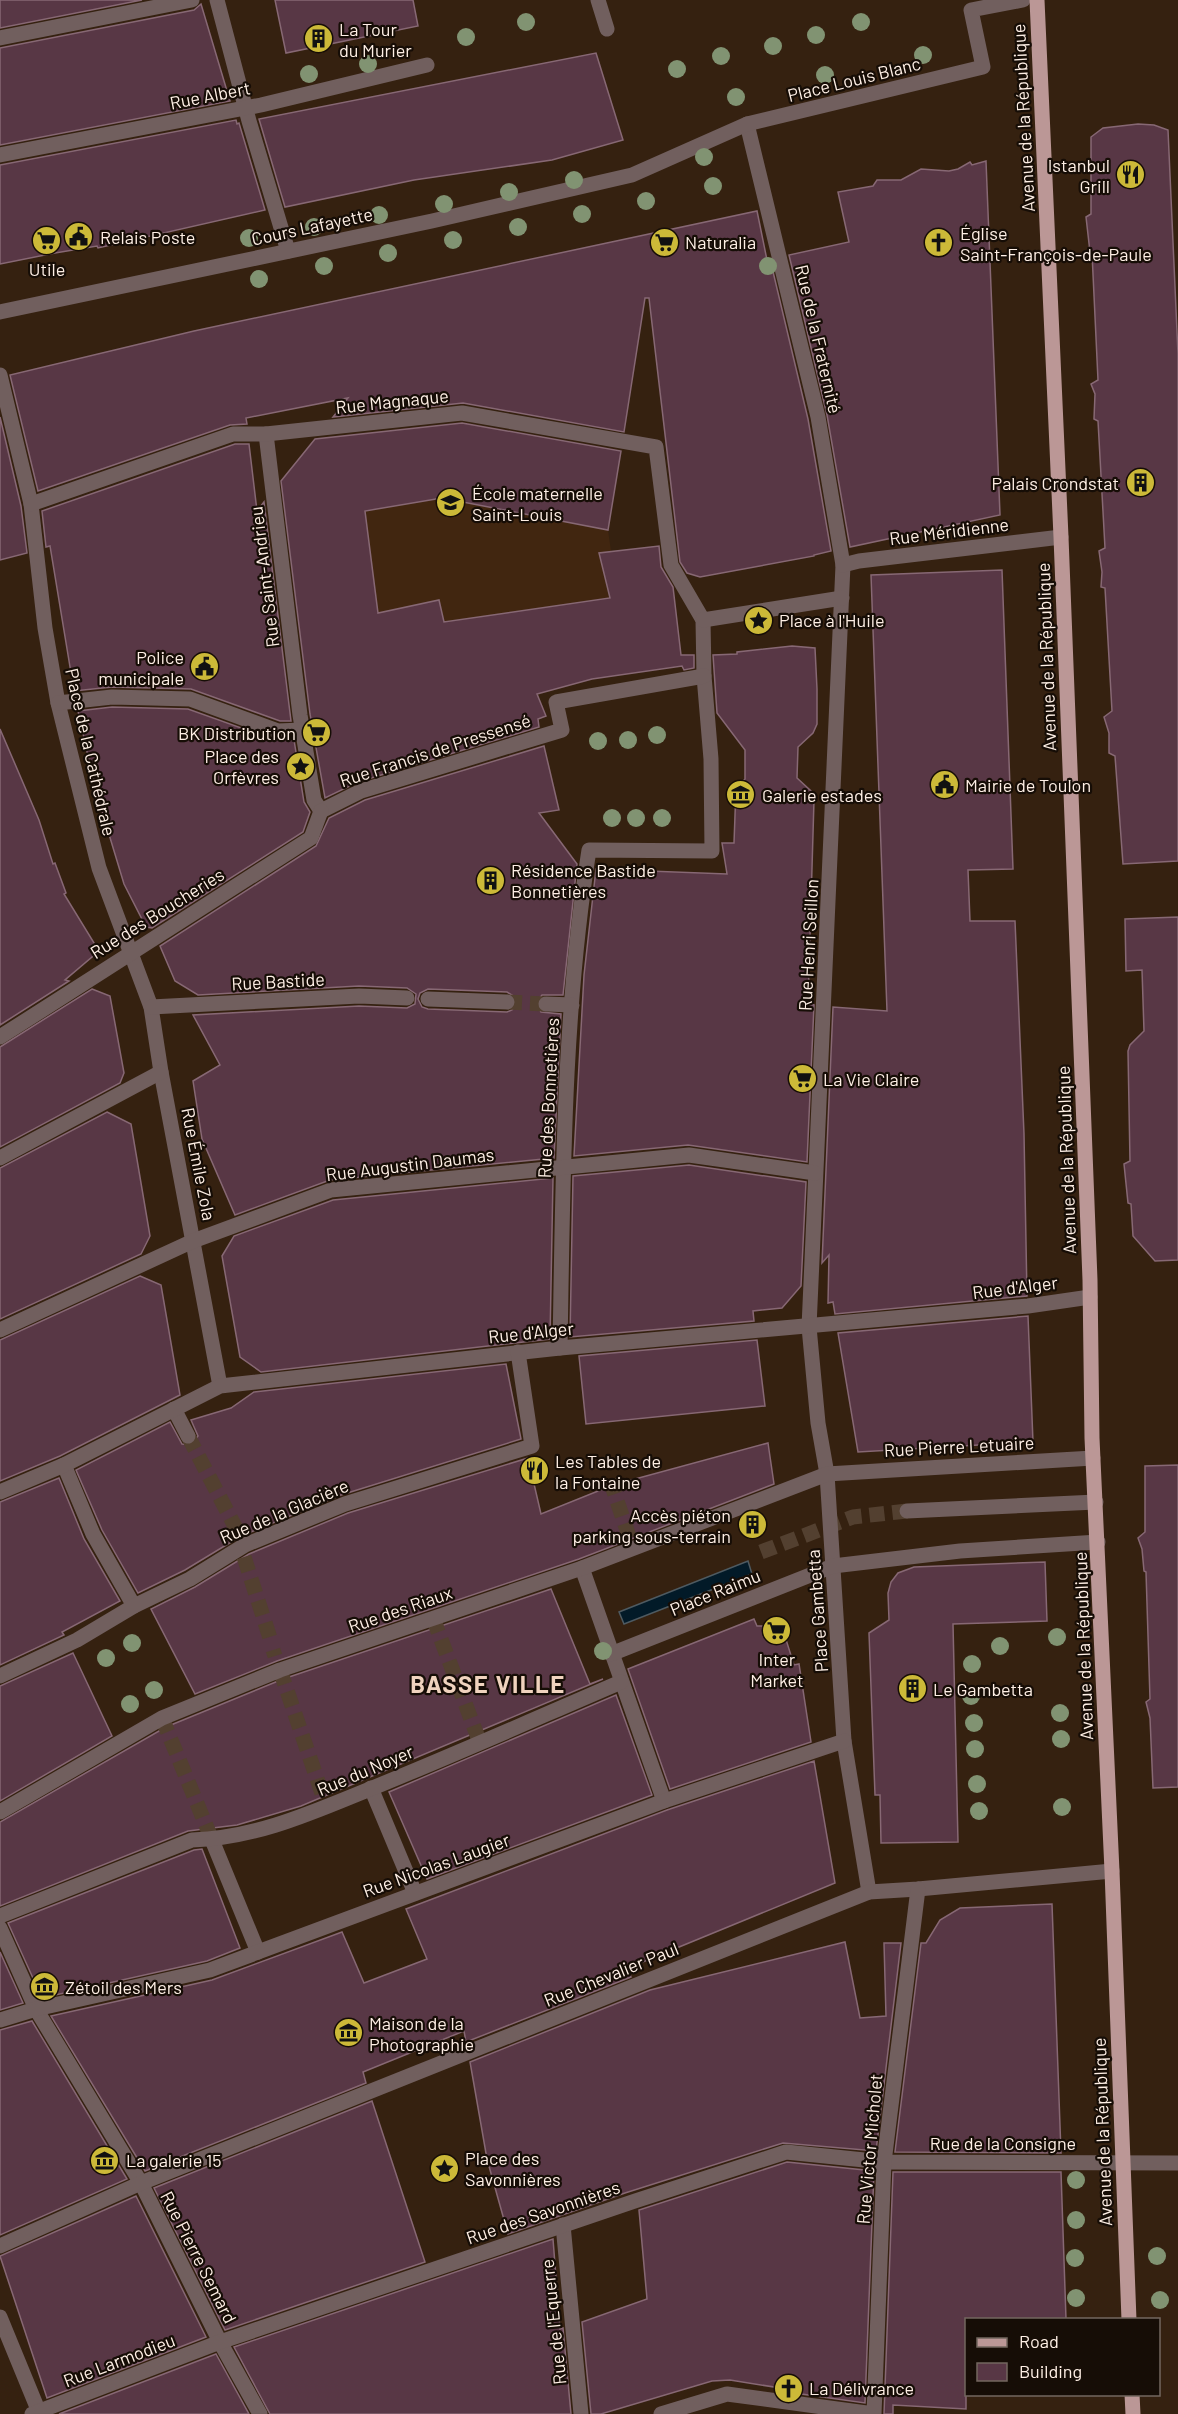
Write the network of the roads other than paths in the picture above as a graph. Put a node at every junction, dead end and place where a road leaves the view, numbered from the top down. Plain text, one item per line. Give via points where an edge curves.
1 (192, 0) edge
2 (217, 0) edge
3 (598, 0) edge
4 (1023, 0) edge
5 (1037, 0) edge
6 (608, 29) dead end
7 (0, 38) edge
8 (427, 65) dead end
9 (245, 108) junction
10 (747, 124) junction
11 (0, 155) edge
12 (632, 175) joint
13 (288, 251) junction
14 (0, 312) edge
15 (0, 375) edge
16 (266, 434) junction
17 (31, 504) junction
18 (1061, 537) junction
19 (843, 565) junction
20 (842, 598) junction
21 (703, 620) junction
22 (704, 676) junction
23 (58, 703) junction
24 (302, 730) junction
25 (321, 811) junction
26 (130, 953) junction
27 (407, 998) dead end
28 (428, 999) dead end
29 (507, 1002) tunnel mouth
30 (546, 1004) tunnel mouth
31 (572, 1005) junction
32 (151, 1007) junction
33 (0, 1037) edge
34 (161, 1072) junction
35 (0, 1158) edge
36 (563, 1166) junction
37 (815, 1173) junction
38 (193, 1241) junction
39 (1090, 1297) junction
40 (810, 1327) junction
41 (0, 1330) edge
42 (560, 1348) junction
43 (518, 1352) junction
44 (220, 1386) junction
45 (174, 1409) junction
46 (188, 1436) tunnel mouth
47 (1093, 1458) junction
48 (64, 1465) junction
49 (826, 1474) junction
50 (0, 1492) edge
51 (1096, 1502) junction
52 (907, 1511) tunnel mouth
53 (1098, 1542) junction
54 (833, 1566) junction
55 (582, 1568) junction
56 (134, 1606) junction
57 (611, 1654) junction
58 (0, 1676) edge
59 (621, 1682) junction
60 (844, 1741) junction
61 (371, 1788) junction
62 (664, 1801) junction
63 (0, 1812) edge
64 (212, 1840) junction
65 (1112, 1871) junction
66 (918, 1889) junction
67 (869, 1892) junction
68 (415, 1893) junction
69 (0, 1916) edge
70 (0, 1928) edge
71 (258, 1952) junction
72 (36, 2008) junction
73 (0, 2020) edge
74 (884, 2162) junction
75 (1123, 2163) junction
76 (1178, 2163) edge
77 (141, 2183) junction
78 (563, 2225) junction
79 (0, 2246) edge
80 (0, 2317) edge
81 (1129, 2318) edge
82 (220, 2342) junction
83 (1132, 2396) edge
84 (35, 2413) edge
85 (260, 2414) edge
86 (581, 2414) edge
87 (661, 2414) edge
88 (874, 2414) edge
89 (1132, 2414) edge

1 - 7 street
2 - 9 street
3 - 6 street
4 - 10 street, Place Louis Blanc via 971,10 983,68
5 - 18 main road, Avenue de la République
8 - 9 street, Rue Albert
9 - 11 street, Rue Albert
9 - 13 street
10 - 12 street, Place Louis Blanc
10 - 19 street, Rue de la Fraternité via 818,417
12 - 13 street, Cours Lafayette
13 - 14 street, Cours Lafayette
15 - 17 street, Place de la Cathédrale
16 - 17 street, Rue Magnaque via 233,434
16 - 21 street, Rue Magnaque via 462,413 656,447 671,565
16 - 24 street, Rue Saint-Andrieu
17 - 23 street, Place de la Cathédrale
18 - 19 street, Rue Méridienne
18 - 39 main road, Avenue de la République
19 - 20 street, Rue Henri Seillon
20 - 21 street
20 - 37 street, Rue Henri Seillon
21 - 22 street
22 - 25 street, Rue Francis de Pressensé via 556,702 562,730 361,791
22 - 31 street, Rue des Bonnetières via 711,759 712,851 589,850 578,921
23 - 24 street via 112,698 190,699 278,731
23 - 26 street, Place de la Cathédrale via 99,868
24 - 25 street via 314,800
25 - 26 street, Rue des Boucheries via 311,838
26 - 32 street, Rue Émile Zola
26 - 33 street, Rue des Boucheries
27 - 32 street, Rue Bastide via 359,996
28 - 29 street
30 - 31 street
31 - 36 street, Rue des Bonnetières
32 - 34 street, Rue Émile Zola
34 - 35 street
34 - 38 street, Rue Émile Zola
36 - 37 street, Rue Augustin Daumas via 689,1155
36 - 38 street, Rue Augustin Daumas via 331,1190
36 - 42 street, Rue des Bonnetières
37 - 40 street, Rue Henri Seillon
38 - 41 street, Rue Augustin Daumas
38 - 44 street, Rue Émile Zola
39 - 40 street, Rue d'Alger
39 - 47 main road, Avenue de la République
40 - 42 street, Rue d'Alger
40 - 49 street, Place Gambetta
42 - 43 street, Rue d'Alger
43 - 44 street, Rue d'Alger
43 - 56 street, Rue de la Glacière via 532,1446 345,1504 243,1547
44 - 45 street, Rue d'Alger
45 - 46 street
45 - 48 street, Rue d'Alger
47 - 49 street, Rue Pierre Letuaire
47 - 51 main road, Avenue de la République
48 - 50 street, Rue d'Alger
48 - 56 street via 93,1534
49 - 54 street, Place Gambetta
49 - 55 street, Rue des Riaux
51 - 52 street
51 - 53 main road, Avenue de la République
53 - 54 street via 960,1551
53 - 65 main road, Avenue de la République
54 - 57 street, Place Raimu
54 - 60 street, Place Gambetta
55 - 57 street
55 - 63 street, Rue des Riaux via 278,1663 162,1718
56 - 58 street, Rue de la Glacière via 77,1640
57 - 59 street
59 - 61 street, Rue du Noyer
59 - 62 street
60 - 62 street, Rue Nicolas Laugier
60 - 67 street, Place Gambetta
61 - 64 street, Rue du Noyer via 258,1832
61 - 68 street
62 - 68 street, Rue Nicolas Laugier
64 - 69 street, Rue du Noyer via 192,1840
64 - 71 street
65 - 66 street, Rue Chevalier Paul
65 - 75 main road, Avenue de la République
66 - 67 street, Rue Chevalier Paul
66 - 74 street, Rue Victor Micholet
67 - 77 street, Rue Chevalier Paul
68 - 71 street, Rue Nicolas Laugier
70 - 72 street, Rue Pierre Semard
71 - 72 street, Rue Nicolas Laugier via 210,1970
72 - 73 street, Rue Nicolas Laugier
72 - 77 street, Rue Pierre Semard
74 - 75 street, Rue de la Consigne
74 - 78 street, Rue des Savonnières via 786,2152
74 - 88 street, Rue Victor Micholet
75 - 76 street, Rue de la Consigne
75 - 81 main road, Avenue de la République
77 - 79 street, Rue Chevalier Paul
77 - 82 street, Rue Pierre Semard
78 - 82 street, Rue des Savonnières
78 - 86 street, Rue de l'Equerre
80 - 84 street
82 - 84 street, Rue Larmodieu
82 - 85 street, Rue Pierre Semard
83 - 89 main road
87 - 88 street via 727,2394

